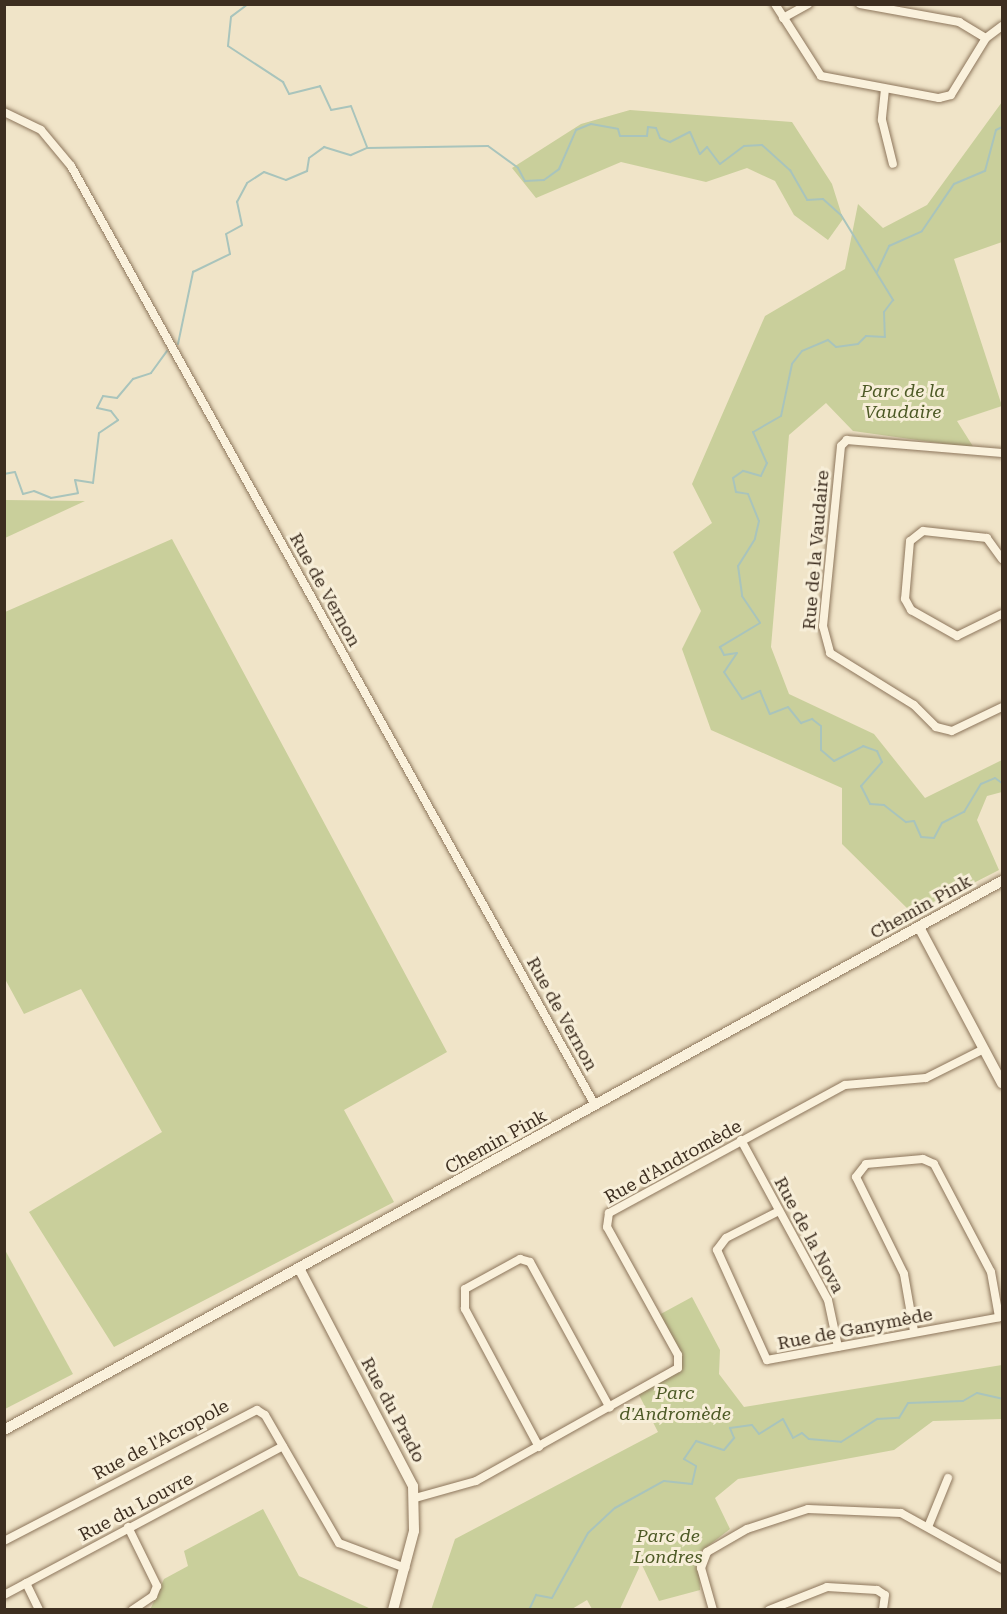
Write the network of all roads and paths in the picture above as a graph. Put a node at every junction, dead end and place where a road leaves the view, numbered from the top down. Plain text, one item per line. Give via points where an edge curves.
1 (776, 4) edge
2 (808, 4) edge
3 (860, 4) edge
4 (783, 18) junction
5 (1002, 26) edge
6 (986, 39) junction
7 (885, 90) junction
8 (4, 112) edge
9 (893, 164) dead end
10 (1002, 453) edge
11 (1002, 559) edge
12 (1002, 614) edge
13 (1002, 707) edge
14 (1002, 881) edge
15 (920, 927) junction
16 (984, 1049) junction
17 (1002, 1083) edge
18 (595, 1105) junction
19 (741, 1140) junction
20 (779, 1210) junction
21 (300, 1270) junction
22 (1001, 1317) edge
23 (914, 1331) junction
24 (838, 1347) junction
25 (610, 1408) junction
26 (4, 1430) edge
27 (283, 1446) junction
28 (539, 1447) junction
29 (948, 1478) dead end
30 (415, 1498) junction
31 (128, 1527) junction
32 (928, 1527) junction
33 (4, 1541) edge
34 (405, 1568) junction
35 (1002, 1569) edge
36 (26, 1583) junction
37 (4, 1595) edge
38 (39, 1610) edge
39 (132, 1610) edge
40 (393, 1610) edge
41 (713, 1610) edge
42 (769, 1610) edge
43 (883, 1610) edge

1 - 4 street
2 - 4 street
3 - 6 street via 959,22
4 - 7 street via 817,73
5 - 6 street
6 - 7 street via 947,97
7 - 9 street via 882,120
8 - 18 street, Rue de Vernon via 41,130 71,166
10 - 13 street, Rue de la Vaudaire via 847,440 841,446 823,626 830,652 914,705 936,727 952,731
11 - 12 street via 987,538 923,531 910,541 905,599 911,610 957,636
14 - 15 main road, Chemin Pink
15 - 16 main road
15 - 18 main road, Chemin Pink
16 - 17 main road
16 - 19 street, Rue d'Andromède via 926,1078 845,1085
18 - 21 main road, Chemin Pink
19 - 20 street, Rue de la Nova
19 - 25 street, Rue d'Andromède via 604,1219 680,1360 670,1375
20 - 24 street, Rue de la Nova via 828,1300
20 - 24 street, Rue de Ganymède via 722,1241 717,1256 767,1360
21 - 26 main road, Chemin Pink
21 - 30 main road, Rue du Prado via 399,1453
22 - 23 street, Rue de Ganymède
22 - 23 street via 991,1272 934,1164 923,1159 866,1164 856,1177 904,1274
23 - 24 street, Rue de Ganymède
25 - 28 street, Rue d'Andromède
25 - 28 street via 530,1262 520,1259 465,1289 465,1310
27 - 31 street, Rue du Louvre
27 - 33 street, Rue de l'Acropole via 261,1411 246,1412
27 - 34 street, Rue de l'Acropole via 339,1543
28 - 30 street, Rue d'Andromède via 471,1483
29 - 32 street
30 - 34 main road, Rue du Prado
31 - 36 street, Rue du Louvre
31 - 39 street via 158,1586 153,1596
32 - 35 street
32 - 41 street via 895,1511 824,1507 753,1526 712,1548 702,1562
34 - 40 main road, Rue du Prado
36 - 37 street, Rue du Louvre
36 - 38 street
42 - 43 street via 827,1587 877,1590 885,1595

